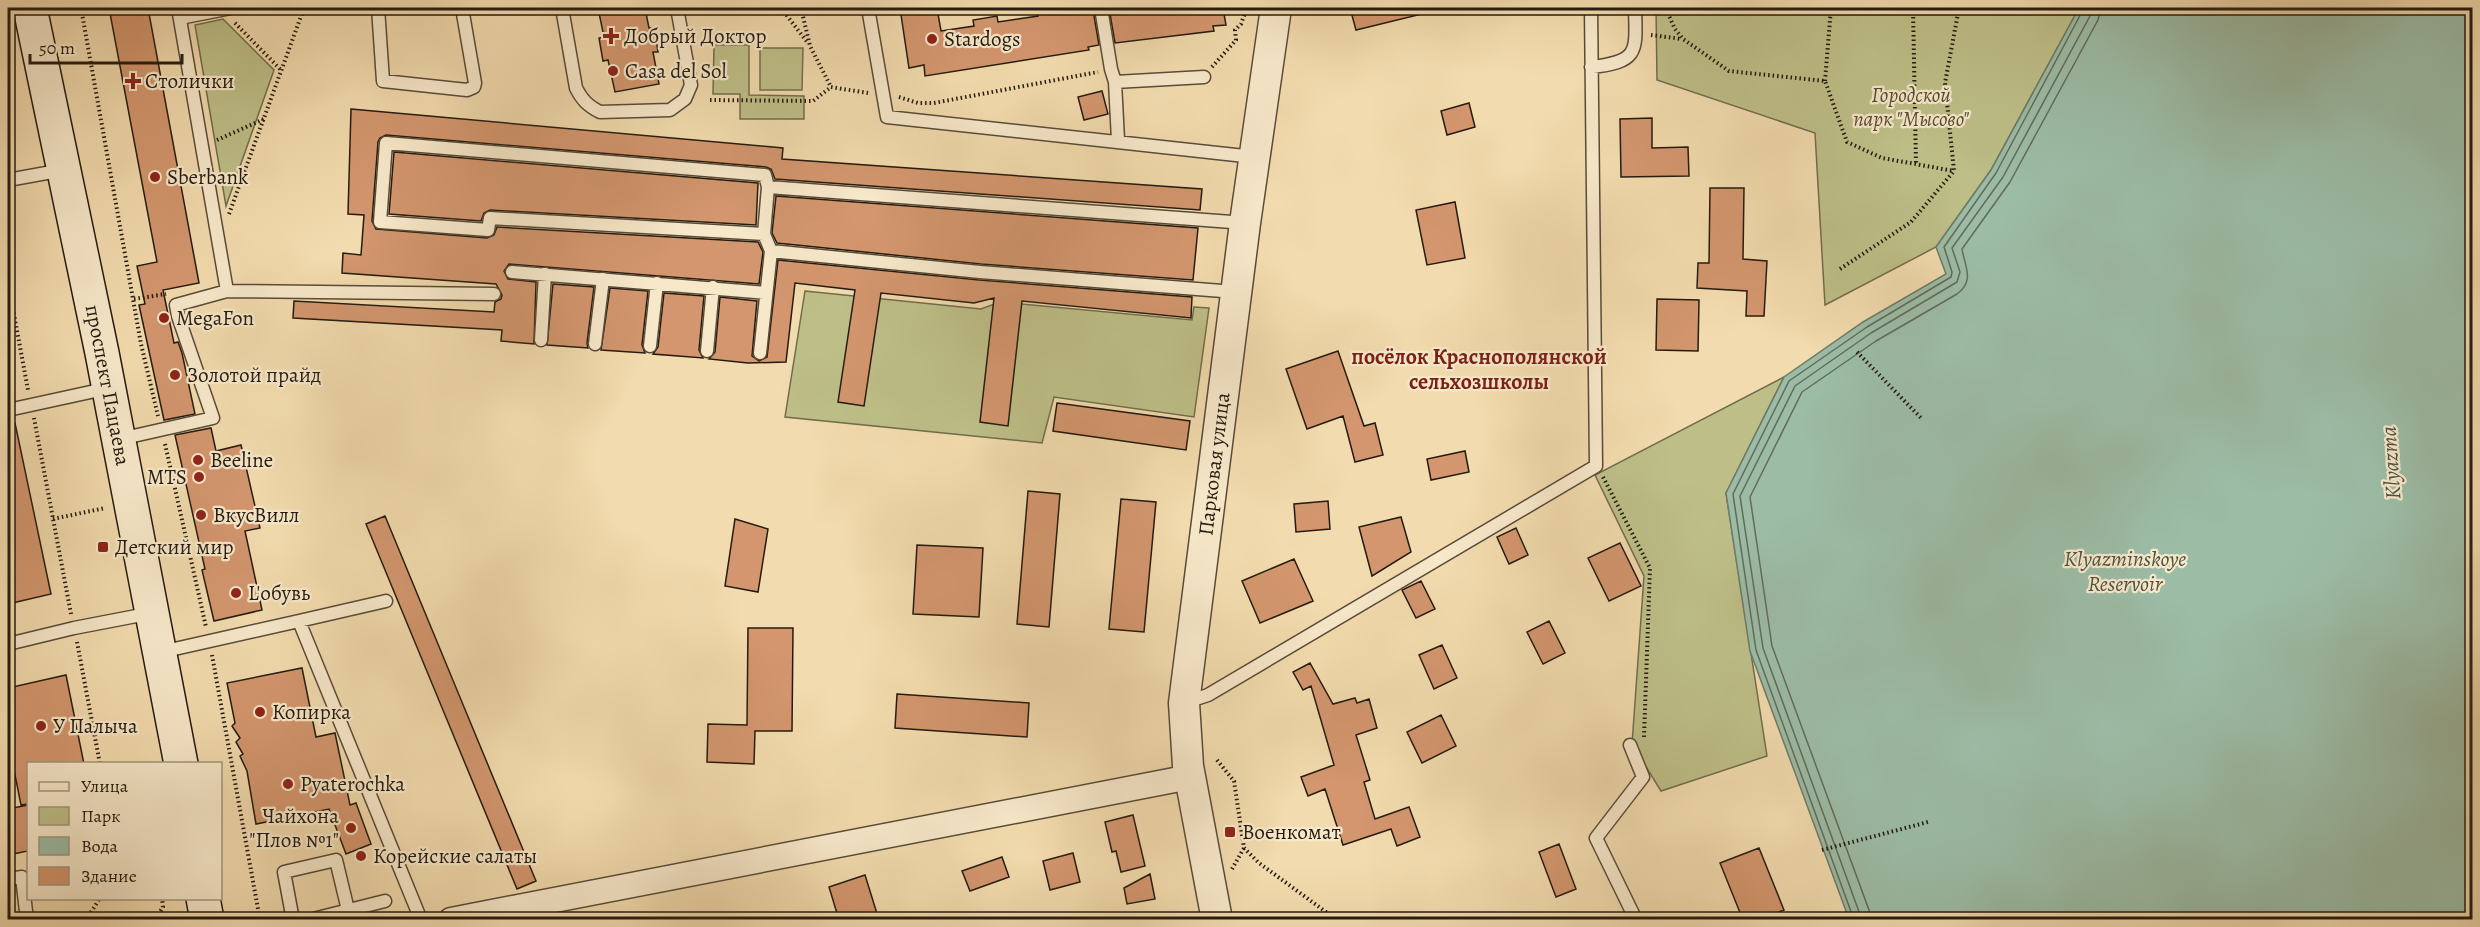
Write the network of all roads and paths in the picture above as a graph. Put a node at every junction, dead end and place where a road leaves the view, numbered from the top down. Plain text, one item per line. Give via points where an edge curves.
1 (30, 8) edge
2 (81, 8) edge
3 (304, 8) edge
4 (378, 8) edge
5 (462, 8) edge
6 (562, 8) edge
7 (676, 8) edge
8 (781, 8) edge
9 (801, 8) edge
10 (868, 8) edge
11 (1101, 8) edge
12 (1247, 8) edge
13 (1276, 8) edge
14 (1591, 8) edge
15 (1635, 8) edge
16 (1669, 8) edge
17 (1831, 8) edge
18 (1913, 8) edge
19 (1959, 8) edge
20 (226, 9) edge
21 (179, 13) edge
22 (1635, 33) junction
23 (1683, 39) junction
24 (810, 46) junction
25 (1591, 67) junction
26 (1111, 69) junction
27 (281, 70) junction
28 (1204, 77) joint
29 (1825, 81) junction
30 (1115, 82) junction
31 (831, 87) junction
32 (868, 92) dead end
33 (901, 97) dead end
34 (710, 100) dead end
35 (264, 119) junction
36 (1118, 140) junction
37 (202, 146) junction
38 (1254, 157) junction
39 (1916, 164) junction
40 (64, 170) junction
41 (1954, 171) junction
42 (8, 180) edge
43 (768, 187) junction
44 (1245, 223) junction
45 (764, 234) junction
46 (219, 243) junction
47 (771, 251) junction
48 (1840, 269) dead end
49 (512, 272) dead end
50 (546, 274) junction
51 (603, 279) junction
52 (8, 282) edge
53 (657, 283) junction
54 (714, 287) junction
55 (227, 291) junction
56 (1236, 292) junction
57 (766, 293) junction
58 (494, 294) dead end
59 (134, 299) junction
60 (176, 305) junction
61 (541, 340) dead end
62 (595, 344) dead end
63 (650, 346) dead end
64 (706, 351) dead end
65 (760, 352) dead end
66 (1857, 352) dead end
67 (109, 388) junction
68 (31, 404) junction
69 (8, 410) edge
70 (1922, 418) dead end
71 (161, 429) junction
72 (119, 440) junction
73 (1596, 466) junction
74 (115, 506) dead end
75 (53, 519) junction
76 (386, 601) dead end
77 (153, 613) junction
78 (299, 621) junction
79 (74, 628) junction
80 (210, 642) junction
81 (8, 644) edge
82 (161, 652) junction
83 (1184, 703) junction
84 (1630, 745) dead end
85 (1216, 760) dead end
86 (100, 762) edge
87 (181, 762) edge
88 (1190, 777) junction
89 (1642, 777) junction
90 (1928, 822) dead end
91 (1822, 850) dead end
92 (8, 879) edge
93 (99, 900) edge
94 (162, 900) edge
95 (203, 900) edge
96 (385, 900) dead end
97 (348, 910) junction
98 (500, 915) edge
99 (27, 920) edge
100 (86, 920) edge
101 (141, 920) edge
102 (207, 920) edge
103 (260, 920) edge
104 (293, 920) edge
105 (309, 920) edge
106 (421, 920) edge
107 (451, 920) edge
108 (1217, 920) edge
109 (1337, 920) edge
110 (1636, 920) edge

1 - 40 main road, проспект Пацаева
2 - 59 path
3 - 27 path
4 - 5 lane via 383,81 467,90 475,83
6 - 7 lane via 576,88 590,108 600,112 670,110 685,99 691,85
8 - 24 path
9 - 24 path
10 - 36 lane via 887,117
11 - 26 lane
12 - 28 path via 1235,30 1236,40
13 - 38 street, Парковая улица
14 - 25 lane
15 - 22 lane
16 - 23 path via 1669,16
17 - 29 path
18 - 39 path
19 - 41 path via 1945,83
20 - 21 lane
20 - 27 path
21 - 37 lane
22 - 23 path
22 - 25 lane via 1636,43 1629,56 1617,64
23 - 29 path via 1729,71
24 - 31 path
25 - 73 lane
26 - 30 lane
26 - 33 path via 934,103
27 - 35 path
28 - 30 lane
29 - 39 path via 1847,142 1882,158
30 - 36 lane
31 - 32 path
31 - 34 path via 813,101
35 - 37 path
35 - 46 path
36 - 38 lane
37 - 46 lane
38 - 44 street, Парковая улица
39 - 41 path
40 - 42 lane
40 - 67 main road, проспект Пацаева
41 - 48 path via 1911,222
43 - 44 lane
43 - 45 lane
43 - 45 lane via 765,175 386,143 380,222 489,230 490,218
44 - 56 street, Парковая улица
45 - 47 lane
46 - 55 lane
47 - 56 lane
47 - 57 lane
49 - 50 lane
50 - 51 lane
50 - 61 lane
51 - 53 lane
51 - 62 lane
52 - 68 path
53 - 54 lane
53 - 63 lane
54 - 57 lane
54 - 64 lane
55 - 58 lane
55 - 60 lane
56 - 83 street, Парковая улица
57 - 65 lane
59 - 60 path via 166,294
59 - 71 path
60 - 71 lane via 213,418
66 - 70 path
67 - 68 lane
67 - 72 main road, проспект Пацаева
68 - 69 lane
68 - 75 path
71 - 72 lane
71 - 80 path
72 - 77 main road, проспект Пацаева
73 - 83 lane via 1208,695
73 - 89 path via 1650,568
74 - 75 path
75 - 79 path
76 - 78 lane
77 - 79 lane
77 - 82 main road, проспект Пацаева
78 - 80 lane
78 - 106 lane
79 - 81 lane
79 - 86 path
80 - 82 lane
80 - 103 path
82 - 87 main road, проспект Пацаева
83 - 88 street, Парковая улица
84 - 89 lane
85 - 109 path via 1234,781 1244,848
88 - 98 street
88 - 108 street, Парковая улица
89 - 110 lane via 1596,838
90 - 91 path
92 - 99 lane via 22,877
93 - 100 path
94 - 101 path via 158,915
95 - 102 main road
96 - 97 lane
97 - 104 lane via 336,860 284,872
97 - 105 lane
98 - 107 street

